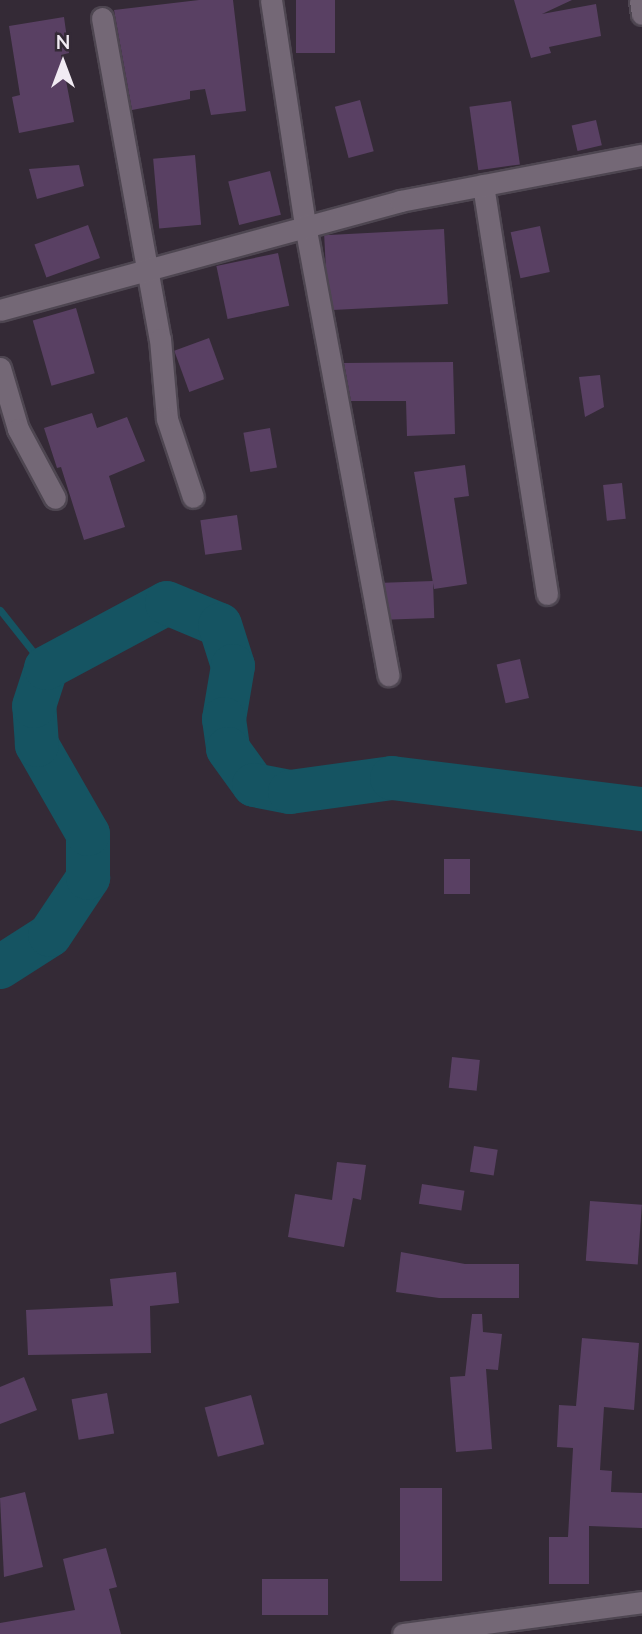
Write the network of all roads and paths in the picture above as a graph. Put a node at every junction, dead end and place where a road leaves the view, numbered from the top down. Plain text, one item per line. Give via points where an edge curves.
1 (271, 0) edge
2 (640, 0) edge
3 (642, 14) edge
4 (102, 18) dead end
5 (642, 155) edge
6 (484, 185) junction
7 (305, 225) junction
8 (145, 268) junction
9 (0, 310) edge
10 (0, 368) edge
11 (193, 497) dead end
12 (55, 498) dead end
13 (547, 594) dead end
14 (388, 676) dead end
15 (642, 1602) edge
16 (403, 1634) edge

1 - 7 street
2 - 3 street
4 - 8 street
5 - 6 street
6 - 7 street
6 - 13 street
7 - 8 street
7 - 14 street
8 - 9 street
8 - 11 street via 160,339 167,419
10 - 12 street via 18,429
15 - 16 street

